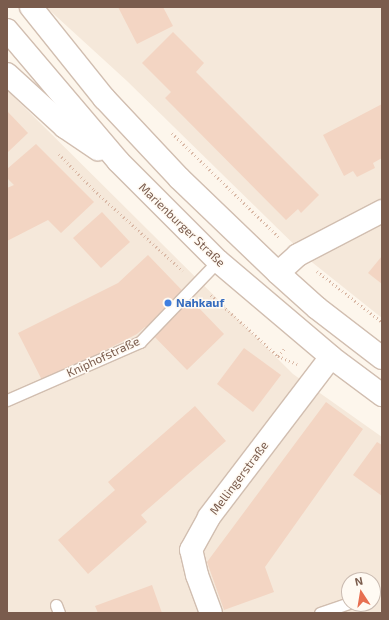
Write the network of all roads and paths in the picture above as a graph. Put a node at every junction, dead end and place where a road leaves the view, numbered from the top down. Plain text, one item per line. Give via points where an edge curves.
1 (30, 7) edge
2 (7, 30) edge
3 (7, 74) edge
4 (167, 127) dead end
5 (56, 150) dead end
6 (118, 161) junction
7 (381, 212) edge
8 (298, 255) junction
9 (218, 261) junction
10 (278, 273) junction
11 (197, 283) junction
12 (382, 322) edge
13 (278, 356) dead end
14 (382, 358) edge
15 (325, 365) junction
16 (382, 395) edge
17 (7, 400) edge
18 (341, 606) edge
19 (211, 613) edge
20 (320, 613) edge

1 - 10 main road via 104,98 179,178
2 - 6 main road, Marienburger Straße
3 - 6 main road via 65,127
4 - 8 path
5 - 11 path via 94,190
6 - 9 main road, Marienburger Straße
7 - 8 main road
8 - 10 main road
8 - 12 path
9 - 11 lane, Kniphofstraße
9 - 15 main road, Marienburger Straße
10 - 14 main road via 317,308
11 - 13 path
11 - 17 lane, Kniphofstraße via 140,342
15 - 16 main road, Marienburger Straße
15 - 19 main road, Mellingerstraße via 209,517 191,550
18 - 20 lane

